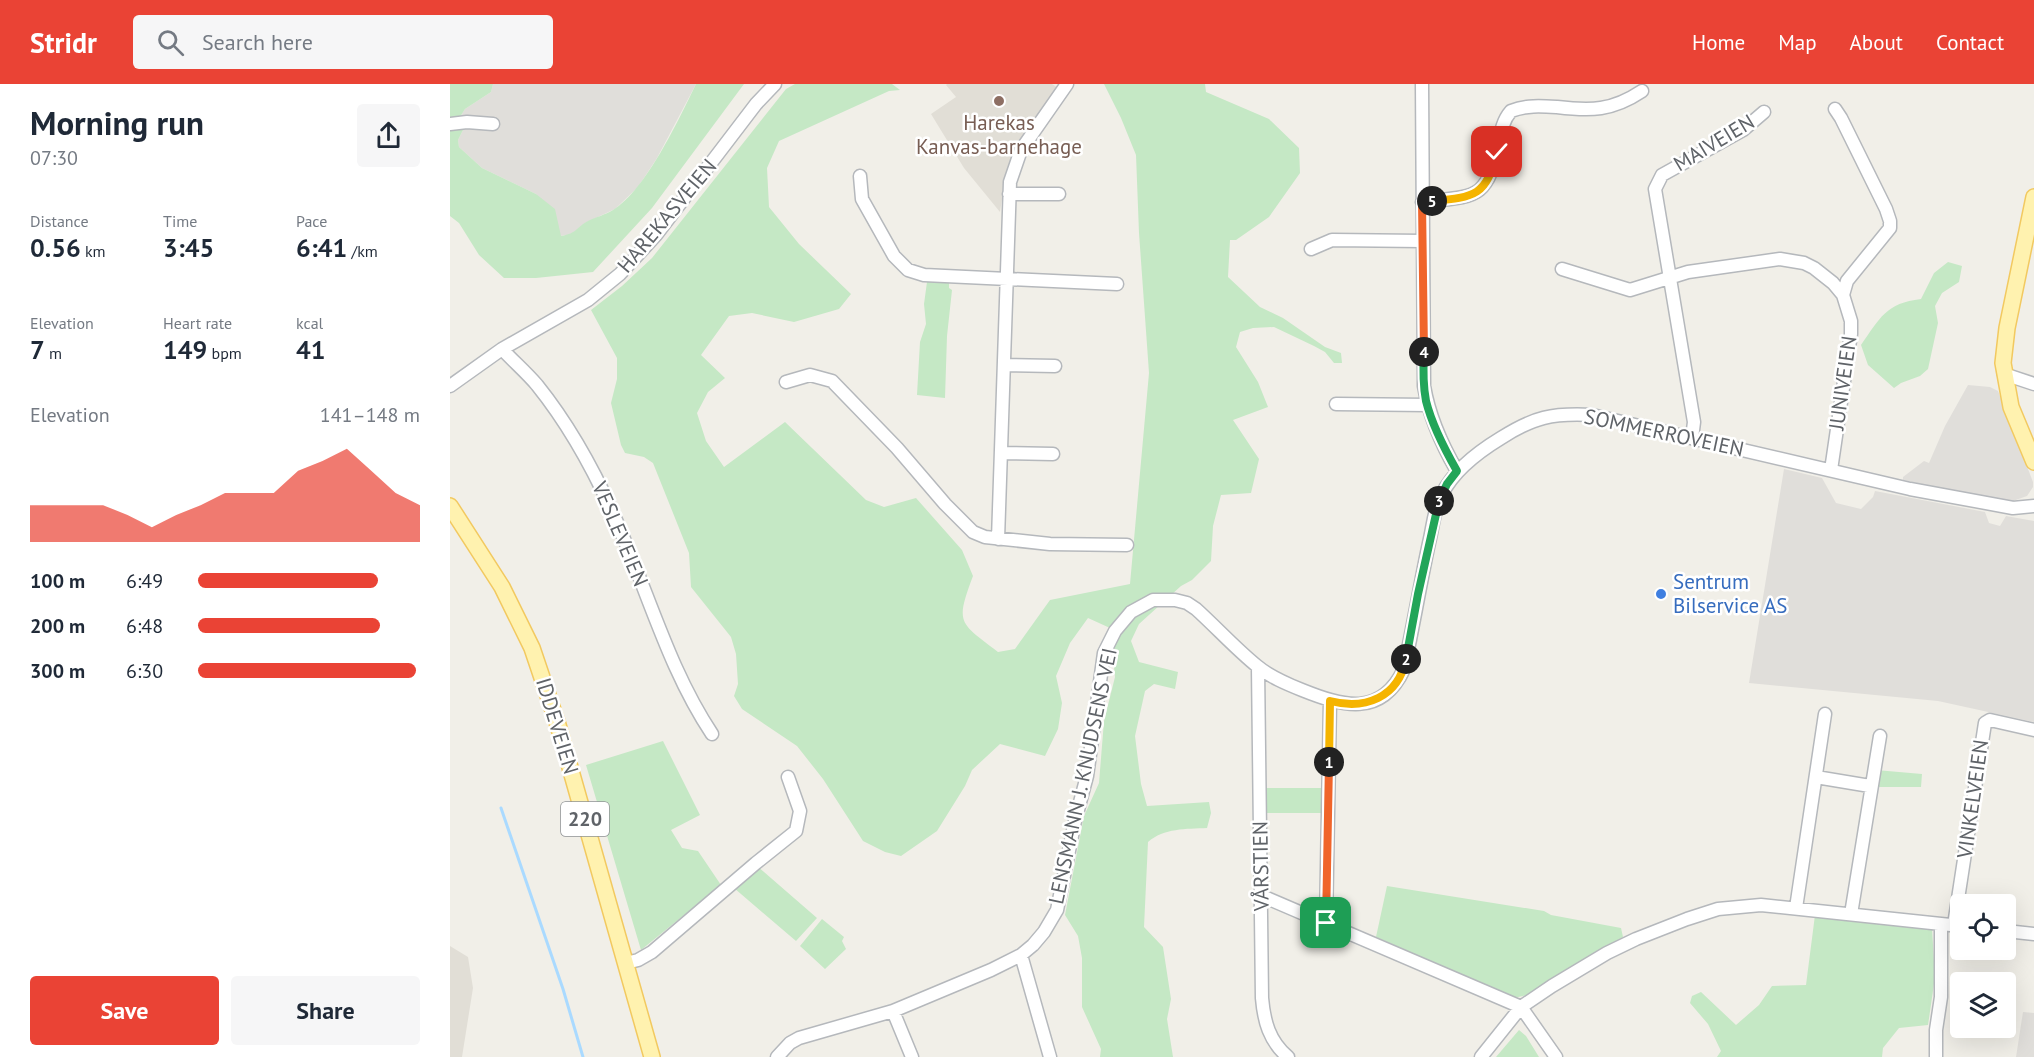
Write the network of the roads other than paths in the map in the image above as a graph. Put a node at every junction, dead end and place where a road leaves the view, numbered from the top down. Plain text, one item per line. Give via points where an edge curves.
1 (775, 84) edge
2 (1067, 84) edge
3 (1422, 84) edge
4 (1641, 91) dead end
5 (1835, 109) dead end
6 (1764, 112) dead end
7 (450, 124) edge
8 (493, 124) dead end
9 (860, 176) dead end
10 (1009, 194) junction
11 (1059, 194) dead end
12 (2034, 197) edge
13 (1422, 202) junction
14 (1423, 241) junction
15 (1311, 249) dead end
16 (1562, 269) dead end
17 (1669, 278) junction
18 (1006, 279) junction
19 (1117, 284) dead end
20 (1843, 295) junction
21 (502, 349) junction
22 (1004, 365) junction
23 (1055, 366) dead end
24 (2004, 374) junction
25 (786, 382) dead end
26 (2034, 384) edge
27 (450, 386) edge
28 (1336, 404) dead end
29 (1428, 405) junction
30 (1692, 438) junction
31 (1002, 453) junction
32 (1053, 454) dead end
33 (2034, 462) edge
34 (1831, 470) junction
35 (1457, 471) junction
36 (450, 506) edge
37 (2034, 506) edge
38 (998, 539) junction
39 (1127, 545) dead end
40 (1197, 609) joint
41 (1258, 667) junction
42 (1330, 701) junction
43 (1825, 714) dead end
44 (2034, 730) edge
45 (712, 734) dead end
46 (1880, 736) dead end
47 (788, 777) dead end
48 (1816, 777) junction
49 (1870, 786) junction
50 (1962, 894) edge
51 (1262, 896) junction
52 (1796, 908) junction
53 (1851, 914) junction
54 (1326, 923) junction
55 (1941, 924) junction
56 (1950, 925) edge
57 (2016, 932) edge
58 (2034, 934) edge
59 (1021, 955) junction
60 (626, 963) junction
61 (1521, 1007) junction
62 (893, 1011) junction
63 (652, 1057) edge
64 (777, 1057) edge
65 (912, 1057) edge
66 (1050, 1057) edge
67 (1288, 1057) edge
68 (1481, 1057) edge
69 (1556, 1057) edge
70 (1936, 1057) edge

1 - 21 street, HAREKASVEIEN via 620,274 588,300
2 - 10 street via 1021,150
3 - 13 street
4 - 13 street via 1627,101 1603,109 1526,106 1511,111 1503,125 1491,176 1481,190 1460,198
5 - 20 street via 1890,221 1886,234 1847,281
6 - 17 street, MAIVEIEN via 1743,130 1657,181 1654,189
7 - 8 street
9 - 18 street via 867,209 894,256 908,270 924,275
10 - 11 street
10 - 18 street
12 - 24 main road via 2007,328
13 - 14 street
14 - 15 street via 1332,240
14 - 29 street via 1423,374
16 - 17 street via 1630,290
17 - 20 street via 1780,259 1804,262
17 - 30 street, MAIVEIEN via 1693,413
18 - 19 street
18 - 22 street
20 - 34 street, JUNIVEIEN via 1851,334
21 - 27 street, HAREKASVEIEN
21 - 45 street, VESLEVEIEN via 537,386 592,470 624,537 671,657 695,709
22 - 23 street
22 - 31 street
24 - 26 street
24 - 33 main road via 2011,407
25 - 38 street via 810,375 832,381 973,532
28 - 29 street
29 - 35 street
30 - 34 street, SOMMERROVEIEN
30 - 35 street, SOMMERROVEIEN via 1592,415 1543,417 1524,423 1487,446
31 - 32 street
31 - 38 street
34 - 37 street, SOMMERROVEIEN via 2013,508
35 - 42 street, SOMMERROVEIEN via 1440,496 1400,679 1372,701
36 - 60 main road, IDDEVEIEN / 220 via 502,587 532,648 558,724
38 - 39 street
40 - 41 street, SOMMERROVEIEN
40 - 59 street, LENSMANN J. KNUDSENS VEI via 1175,600 1153,600 1131,612 1114,631 1104,653 1087,776 1058,910 1044,932
41 - 42 street, SOMMERROVEIEN
41 - 51 street, VÅRSTIEN
42 - 54 street
43 - 48 street
44 - 50 street, VINKELVEIEN via 1990,720 1984,723
46 - 49 street
47 - 60 street via 800,811 796,831 652,952
48 - 49 street
48 - 52 street
49 - 53 street
51 - 54 street
51 - 67 street, VÅRSTIEN via 1263,1012 1271,1038
52 - 53 street
52 - 61 street via 1740,906 1687,919 1607,953
53 - 55 street
54 - 61 street
55 - 56 street
55 - 70 street
57 - 58 street
59 - 62 street, LENSMANN J. KNUDSENS VEI
59 - 66 street
60 - 63 main road, IDDEVEIEN / 220
61 - 68 street
61 - 69 street
62 - 64 street, LENSMANN J. KNUDSENS VEI via 799,1038
62 - 65 street

